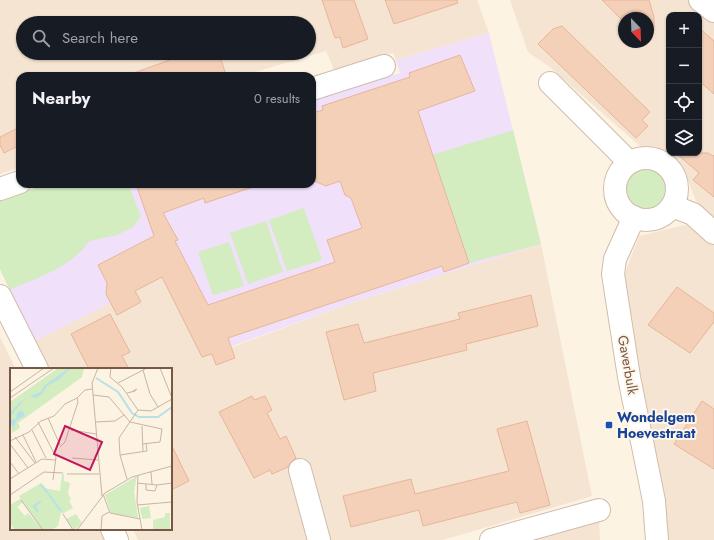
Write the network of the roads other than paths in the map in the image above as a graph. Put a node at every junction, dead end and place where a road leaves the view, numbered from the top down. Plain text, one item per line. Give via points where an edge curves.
1 (700, 0) edge
2 (714, 11) edge
3 (384, 66) dead end
4 (550, 83) dead end
5 (316, 88) edge
6 (629, 162) junction
7 (16, 183) edge
8 (0, 189) edge
9 (672, 206) junction
10 (634, 217) junction
11 (714, 233) edge
12 (0, 296) edge
13 (36, 368) edge
14 (300, 470) dead end
15 (599, 510) dead end
16 (113, 530) edge
17 (118, 540) edge
18 (319, 540) edge
19 (491, 540) edge
20 (657, 540) edge

1 - 2 street
3 - 5 street
4 - 6 street
6 - 9 street via 648,158 660,161 670,168 676,178 678,189
6 - 10 street via 618,175 615,191 621,207
7 - 8 street
9 - 10 street via 665,214 655,219 644,220
9 - 11 street via 693,214
10 - 20 street, Gaverbulk via 615,259 612,274 629,378 654,501
12 - 13 street
14 - 18 street
15 - 19 street
16 - 17 street

